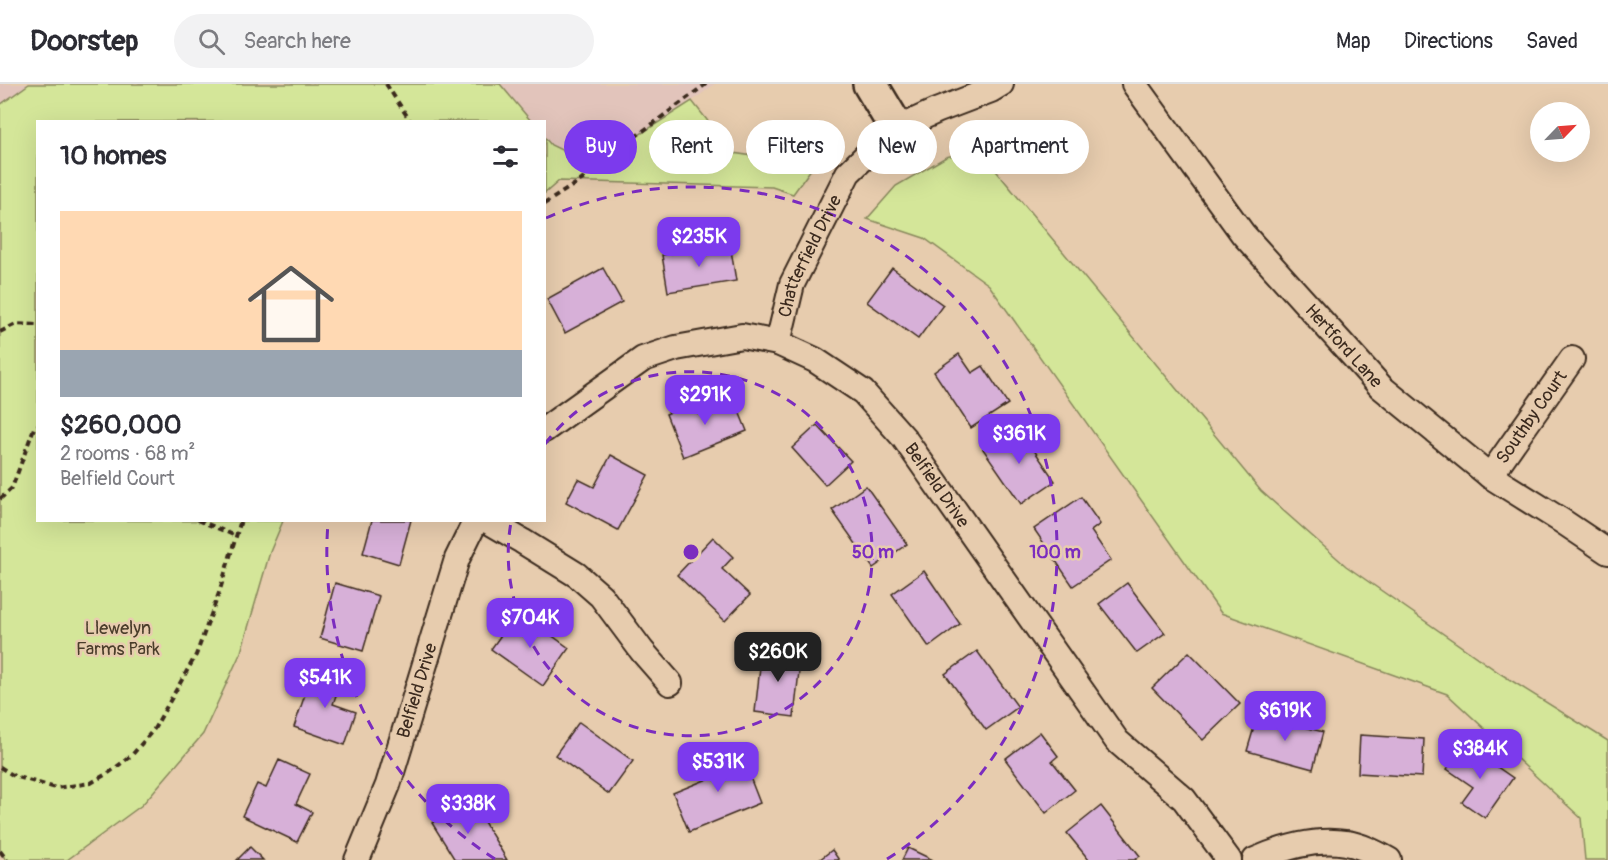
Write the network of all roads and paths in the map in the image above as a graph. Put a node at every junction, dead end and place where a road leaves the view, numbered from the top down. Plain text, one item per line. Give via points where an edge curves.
1 (386, 84) edge
2 (706, 84) edge
3 (870, 84) edge
4 (1001, 84) edge
5 (1134, 84) edge
6 (410, 120) edge
7 (892, 120) edge
8 (916, 120) edge
9 (857, 164) edge
10 (546, 203) edge
11 (36, 325) edge
12 (0, 332) edge
13 (778, 343) junction
14 (1572, 359) dead end
15 (36, 426) edge
16 (546, 429) edge
17 (1490, 476) junction
18 (0, 499) edge
19 (203, 522) edge
20 (240, 522) edge
21 (475, 522) edge
22 (489, 522) edge
23 (236, 536) junction
24 (1608, 552) edge
25 (670, 683) dead end
26 (0, 767) edge
27 (0, 851) edge
28 (7, 860) edge
29 (357, 860) edge
30 (1229, 860) edge
31 (1255, 860) edge
32 (1389, 860) edge

1 - 6 path
2 - 10 path via 635,137 593,159 583,179
3 - 7 street
4 - 8 street, Chatterfield Drive
5 - 17 street, Hertford Lane via 1242,234 1381,387
9 - 13 street, Chatterfield Drive via 848,172 792,284
11 - 12 path via 16,324
13 - 16 street, Belfield Drive via 742,336 676,348 643,359
13 - 30 street, Belfield Drive via 815,360 863,392 897,430 1117,741 1184,799
14 - 17 street, Southby Court
15 - 18 path via 12,488
17 - 24 street, Hertford Lane
19 - 23 path
20 - 23 path
21 - 29 street, Belfield Drive via 457,559 388,785
22 - 25 street via 577,575 601,596
23 - 26 path via 196,655 154,729 132,755 91,783 56,788 14,776
27 - 28 path
31 - 32 street via 1322,841 1347,843

